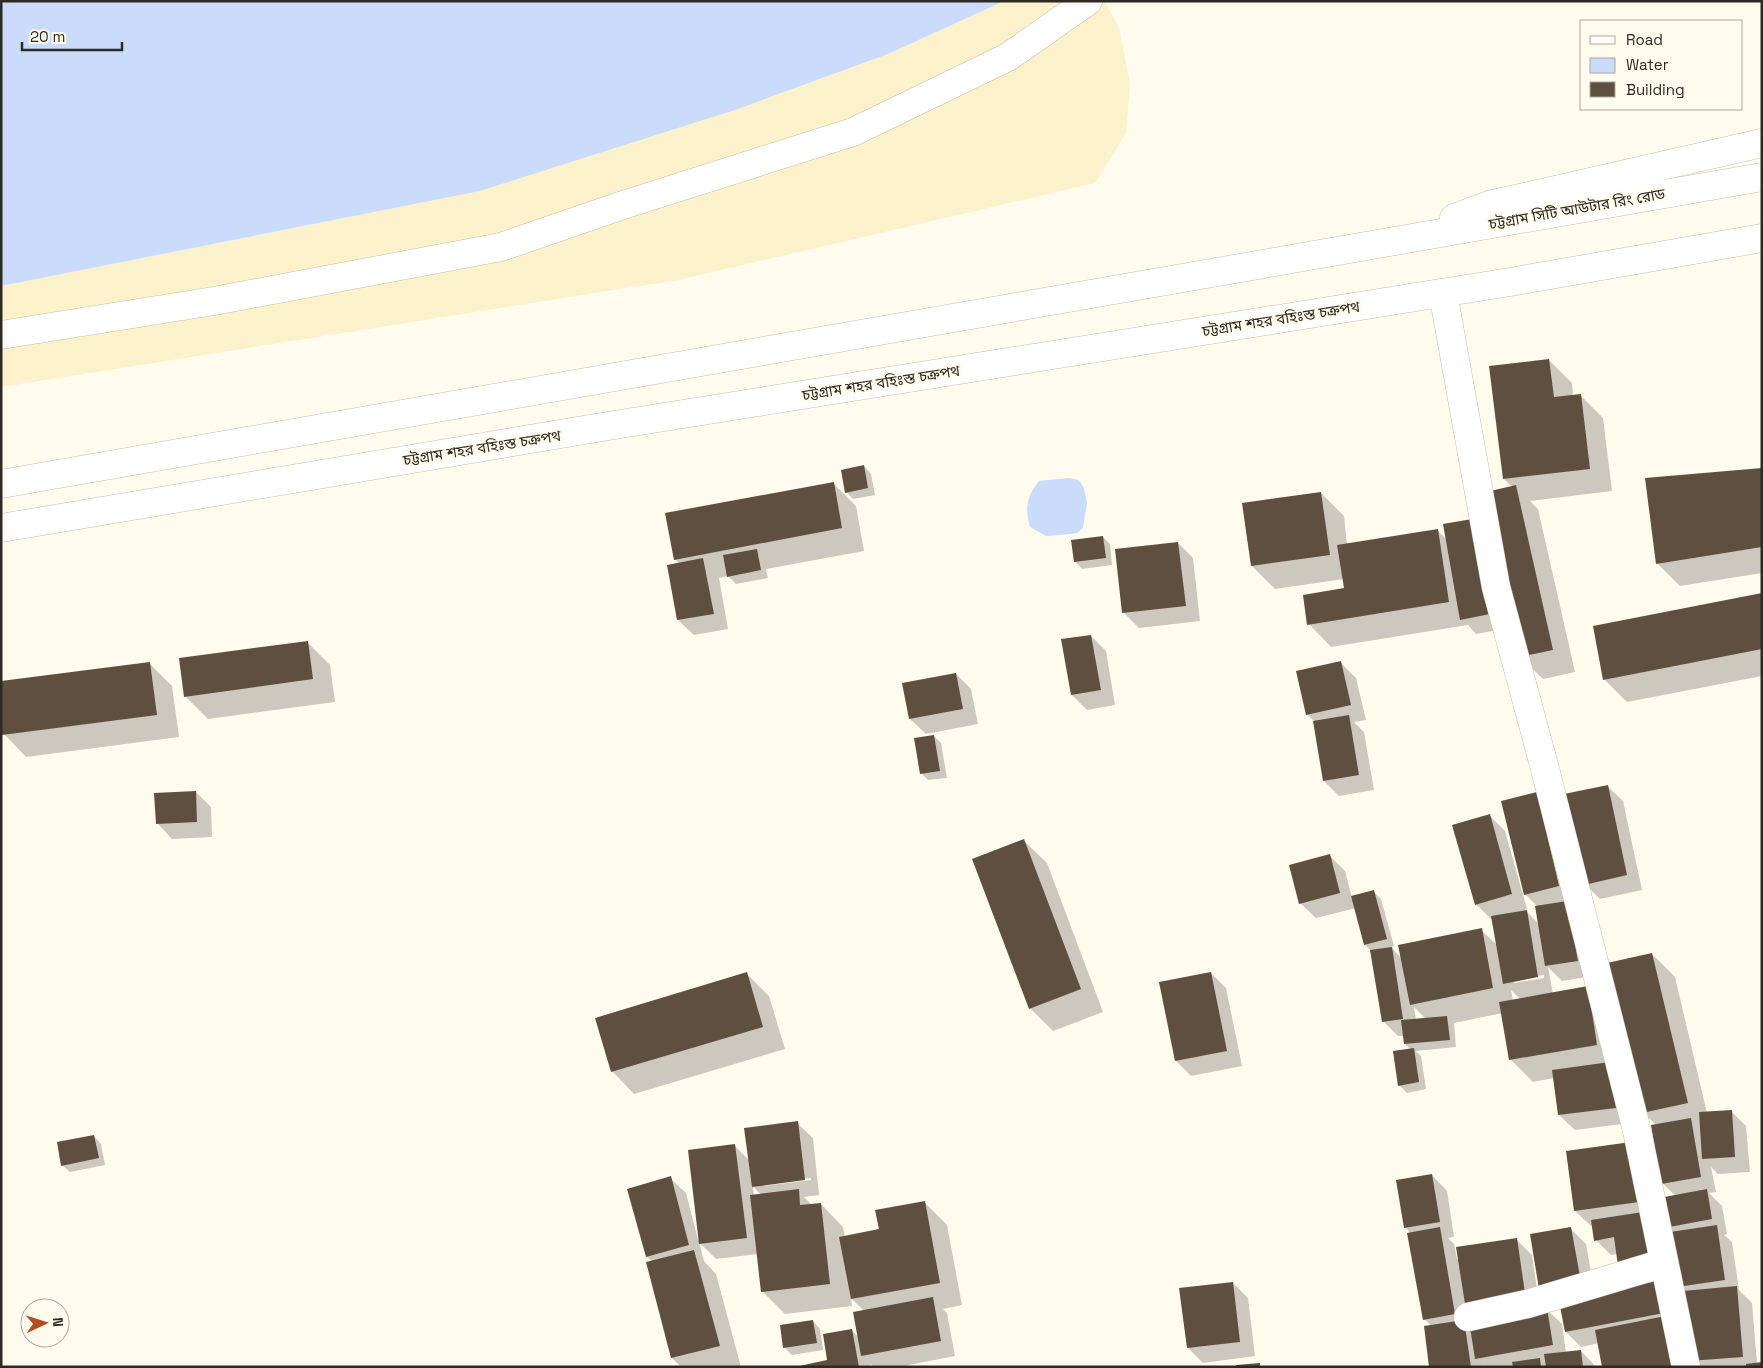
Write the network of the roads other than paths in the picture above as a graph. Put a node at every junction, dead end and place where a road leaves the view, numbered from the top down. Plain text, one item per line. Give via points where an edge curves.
1 (1088, 1) edge
2 (1762, 143) edge
3 (1762, 177) edge
4 (1762, 238) edge
5 (1392, 241) junction
6 (1762, 250) edge
7 (1510, 282) junction
8 (1443, 293) junction
9 (1, 335) edge
10 (1, 484) edge
11 (1, 528) edge
12 (1664, 1263) junction
13 (1468, 1317) dead end
14 (1686, 1367) edge

1 - 9 main road via 1008,57 853,132 501,247 214,301
2 - 5 main road via 1490,205
3 - 5 main road, চট্টগ্রাম সিটি আউটার রিং রোড
4 - 7 main road, চট্টগ্রাম শহর বহিঃস্ত চক্রপথ
5 - 10 main road
6 - 7 main road
7 - 8 main road, চট্টগ্রাম শহর বহিঃস্ত চক্রপথ
8 - 11 main road, চট্টগ্রাম শহর বহিঃস্ত চক্রপথ via 608,426
8 - 12 main road via 1496,587 1637,1131
12 - 13 main road via 1527,1304
12 - 14 main road

